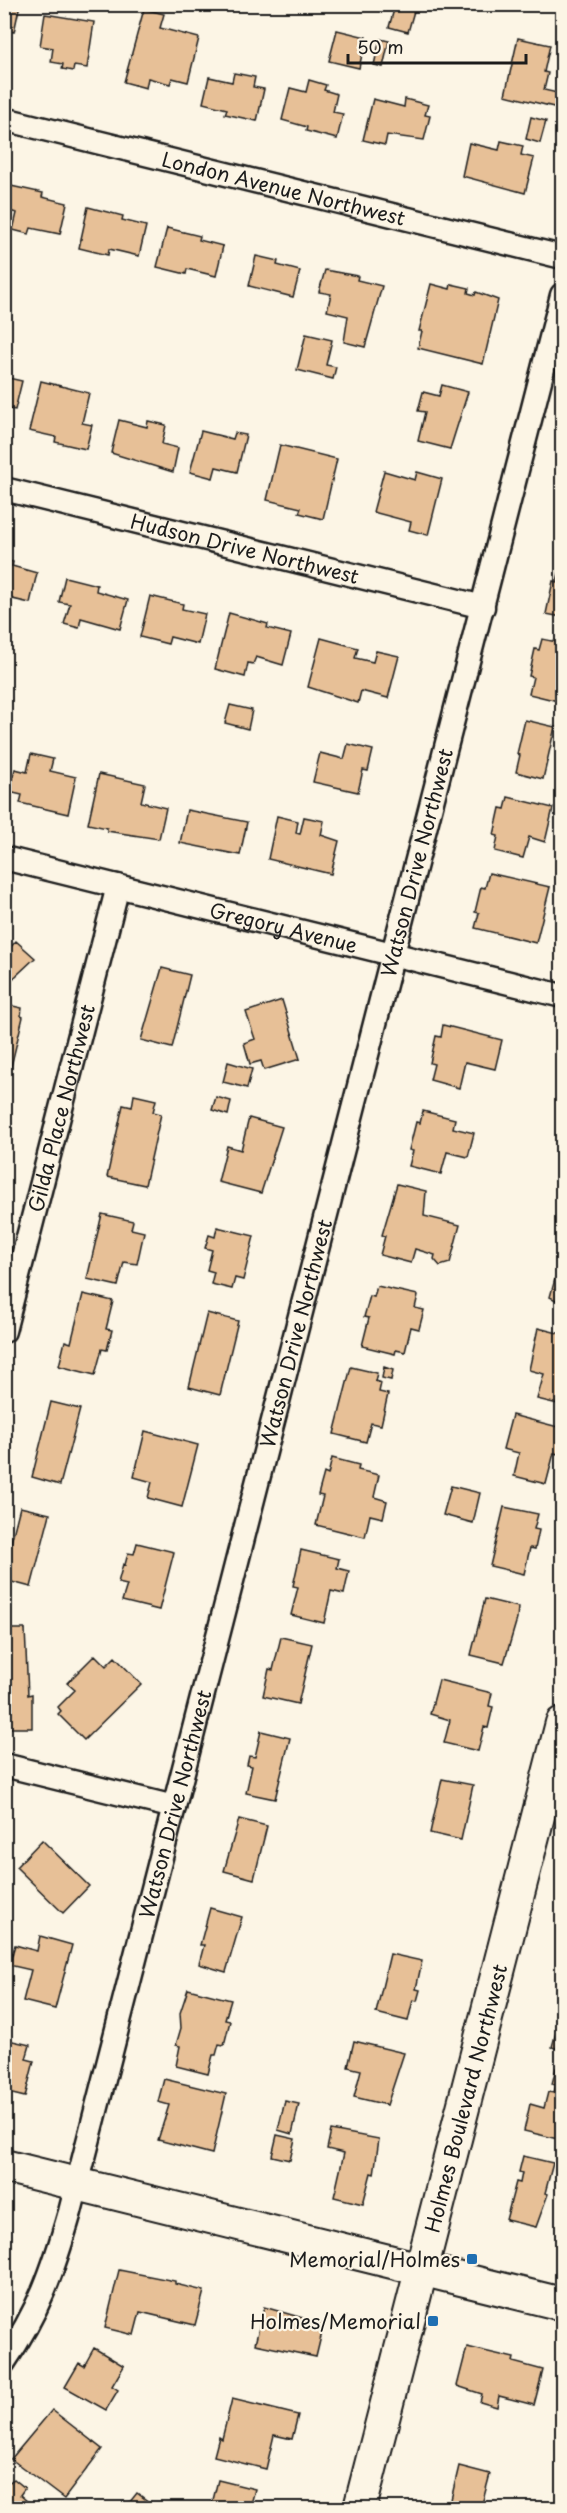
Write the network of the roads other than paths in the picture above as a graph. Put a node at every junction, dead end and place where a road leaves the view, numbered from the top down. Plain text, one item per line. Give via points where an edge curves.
1 (4, 119) edge
2 (562, 257) edge
3 (562, 295) edge
4 (4, 489) edge
5 (483, 607) junction
6 (4, 858) edge
7 (118, 886) junction
8 (394, 954) junction
9 (562, 996) edge
10 (4, 1331) edge
11 (562, 1723) edge
12 (4, 1766) edge
13 (553, 1794) edge
14 (174, 1807) junction
15 (4, 2166) edge
16 (77, 2182) junction
17 (422, 2268) junction
18 (562, 2304) edge
19 (4, 2362) edge
20 (360, 2508) edge

1 - 2 street, London Avenue Northwest
3 - 5 street, Watson Drive Northwest
4 - 5 street, Hudson Drive Northwest
5 - 8 street, Watson Drive Northwest
6 - 7 street, Gregory Avenue
7 - 8 street, Gregory Avenue
7 - 10 street, Gilda Place Northwest
8 - 9 street, Gregory Avenue
8 - 14 street, Watson Drive Northwest
11 - 13 street, Holmes Boulevard Northwest
12 - 14 street
13 - 17 street, Holmes Boulevard Northwest
14 - 16 street, Watson Drive Northwest
15 - 16 street
16 - 17 street
16 - 19 street, Watson Drive Northwest via 54,2270 27,2329
17 - 18 street
17 - 20 street, Holmes Boulevard Northwest

